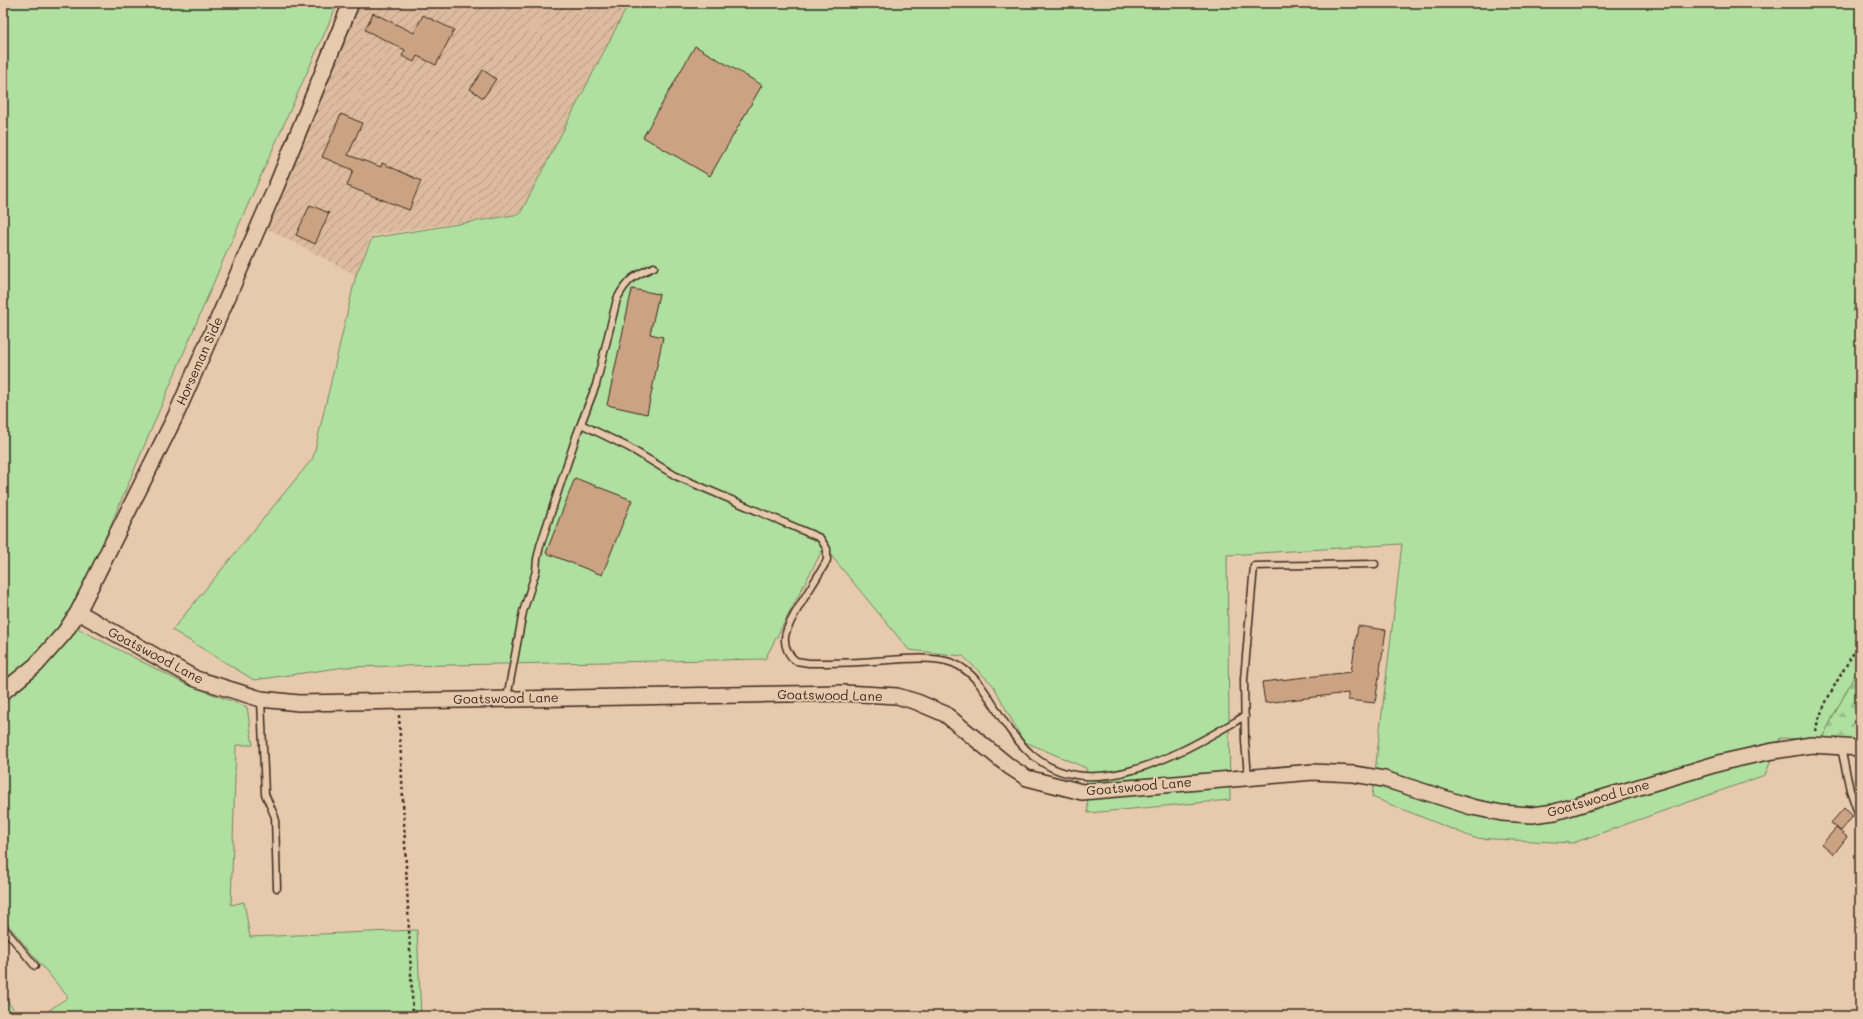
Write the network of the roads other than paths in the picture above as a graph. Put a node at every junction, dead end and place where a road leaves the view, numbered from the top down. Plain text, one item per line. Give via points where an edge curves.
1 (351, 3) edge
2 (654, 268) dead end
3 (1860, 302) edge
4 (1860, 316) edge
5 (581, 424) junction
6 (1375, 564) dead end
7 (78, 612) junction
8 (3, 692) edge
9 (261, 698) junction
10 (507, 698) junction
11 (1245, 716) junction
12 (1850, 748) edge
13 (1248, 776) junction
14 (1860, 819) edge
15 (277, 888) dead end
16 (3, 927) edge
17 (35, 966) dead end

1 - 7 street, Horseman Side via 276,187 174,417
2 - 5 lane via 630,279 617,299 596,385
3 - 4 lane
5 - 10 lane via 540,546 536,571 523,612
5 - 11 lane via 628,447 676,476 820,538 827,549 827,560 785,636 787,651 796,662 922,659 954,664 972,675 1018,742 1031,755 1058,771 1072,774 1104,775 1128,772 1149,765 1177,754
6 - 11 lane via 1254,566 1244,679
7 - 8 street, Horseman Side via 65,632 36,665
7 - 9 street, Goatswood Lane via 196,678
9 - 10 street, Goatswood Lane via 299,703
9 - 15 lane via 265,794 276,817
10 - 13 street, Goatswood Lane via 844,692 897,696 945,714 1027,778 1082,792
11 - 13 lane
12 - 13 street, Goatswood Lane via 1811,745 1723,762 1555,812 1532,815 1502,814 1384,779 1354,774 1313,772
12 - 14 lane via 1850,790
16 - 17 lane

